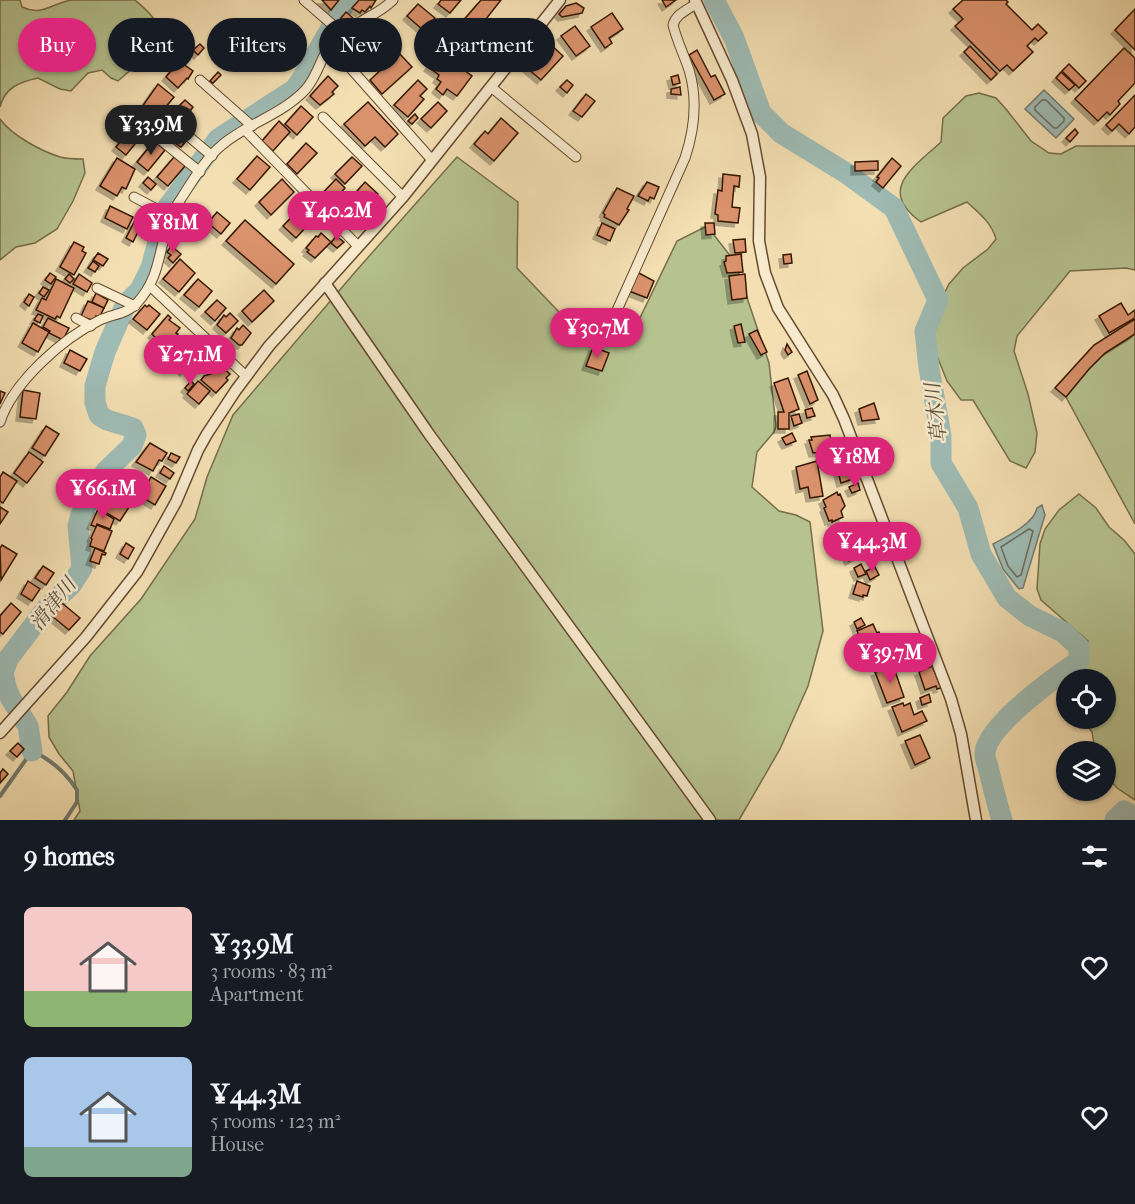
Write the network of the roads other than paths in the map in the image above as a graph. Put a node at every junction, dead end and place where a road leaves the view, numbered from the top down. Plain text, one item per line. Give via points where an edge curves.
1 (304, 0) edge
2 (393, 0) edge
3 (560, 0) edge
4 (695, 2) edge
5 (325, 18) edge
6 (368, 18) edge
7 (319, 66) edge
8 (354, 72) edge
9 (200, 80) dead end
10 (491, 87) junction
11 (130, 115) dead end
12 (323, 117) dead end
13 (167, 118) dead end
14 (248, 128) junction
15 (212, 156) junction
16 (576, 157) dead end
17 (432, 160) junction
18 (200, 172) junction
19 (134, 197) dead end
20 (403, 197) junction
21 (170, 216) junction
22 (358, 246) junction
23 (325, 283) junction
24 (150, 285) junction
25 (97, 288) dead end
26 (135, 306) junction
27 (614, 317) dead end
28 (76, 318) dead end
29 (91, 326) junction
30 (246, 376) junction
31 (0, 422) edge
32 (0, 733) edge
33 (710, 820) edge
34 (976, 820) edge

1 - 5 street
2 - 6 street
3 - 10 street
4 - 27 street via 674,19 673,25 695,103 690,145
4 - 34 street via 732,80 752,134 760,177 759,241 765,273 778,308 833,394 844,419 951,699 962,734
7 - 14 street via 307,88 278,112
8 - 17 street
9 - 14 street
10 - 16 street
10 - 17 street
11 - 18 street
12 - 20 street
13 - 15 street
14 - 15 street via 226,141
14 - 22 street
15 - 18 street
17 - 20 street
18 - 21 street
19 - 21 street
20 - 22 street
21 - 24 street
22 - 23 street
23 - 30 street
23 - 33 street via 429,434
24 - 26 street
24 - 30 street
25 - 26 street
26 - 29 street
28 - 29 street
29 - 31 street via 25,379
30 - 32 street via 198,450 176,502 136,572 86,637

